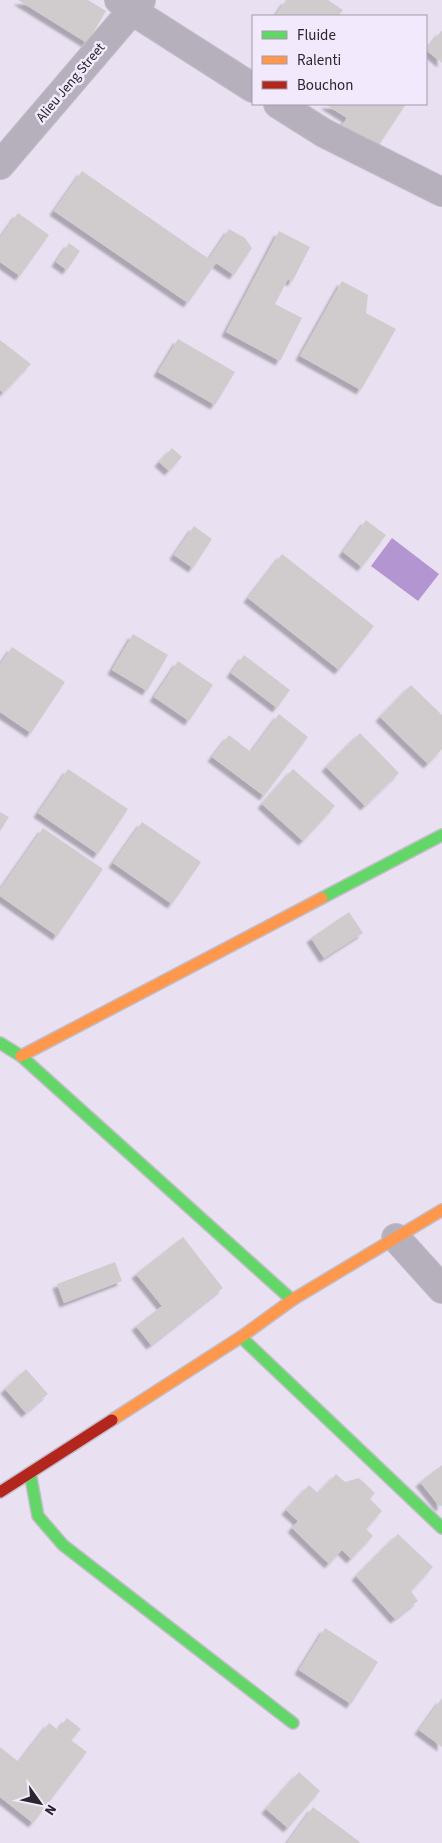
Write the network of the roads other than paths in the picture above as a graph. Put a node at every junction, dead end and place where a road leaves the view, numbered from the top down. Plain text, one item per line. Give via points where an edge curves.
1 (131, 3) edge
2 (252, 87) edge
3 (280, 105) edge
4 (0, 165) edge
5 (442, 192) edge
6 (442, 835) edge
7 (0, 1043) edge
8 (21, 1056) junction
9 (442, 1210) edge
10 (396, 1238) junction
11 (442, 1289) edge
12 (292, 1300) junction
13 (241, 1337) junction
14 (30, 1472) junction
15 (0, 1492) edge
16 (442, 1528) edge
17 (293, 1723) dead end

1 - 2 street
1 - 4 street, Alieu Jeng Street
3 - 5 street via 324,133
6 - 8 street
7 - 8 street
8 - 12 street
9 - 10 street
10 - 11 street
10 - 12 street
12 - 13 street
13 - 14 street
13 - 16 street
14 - 15 street
14 - 17 street via 38,1516 63,1545

